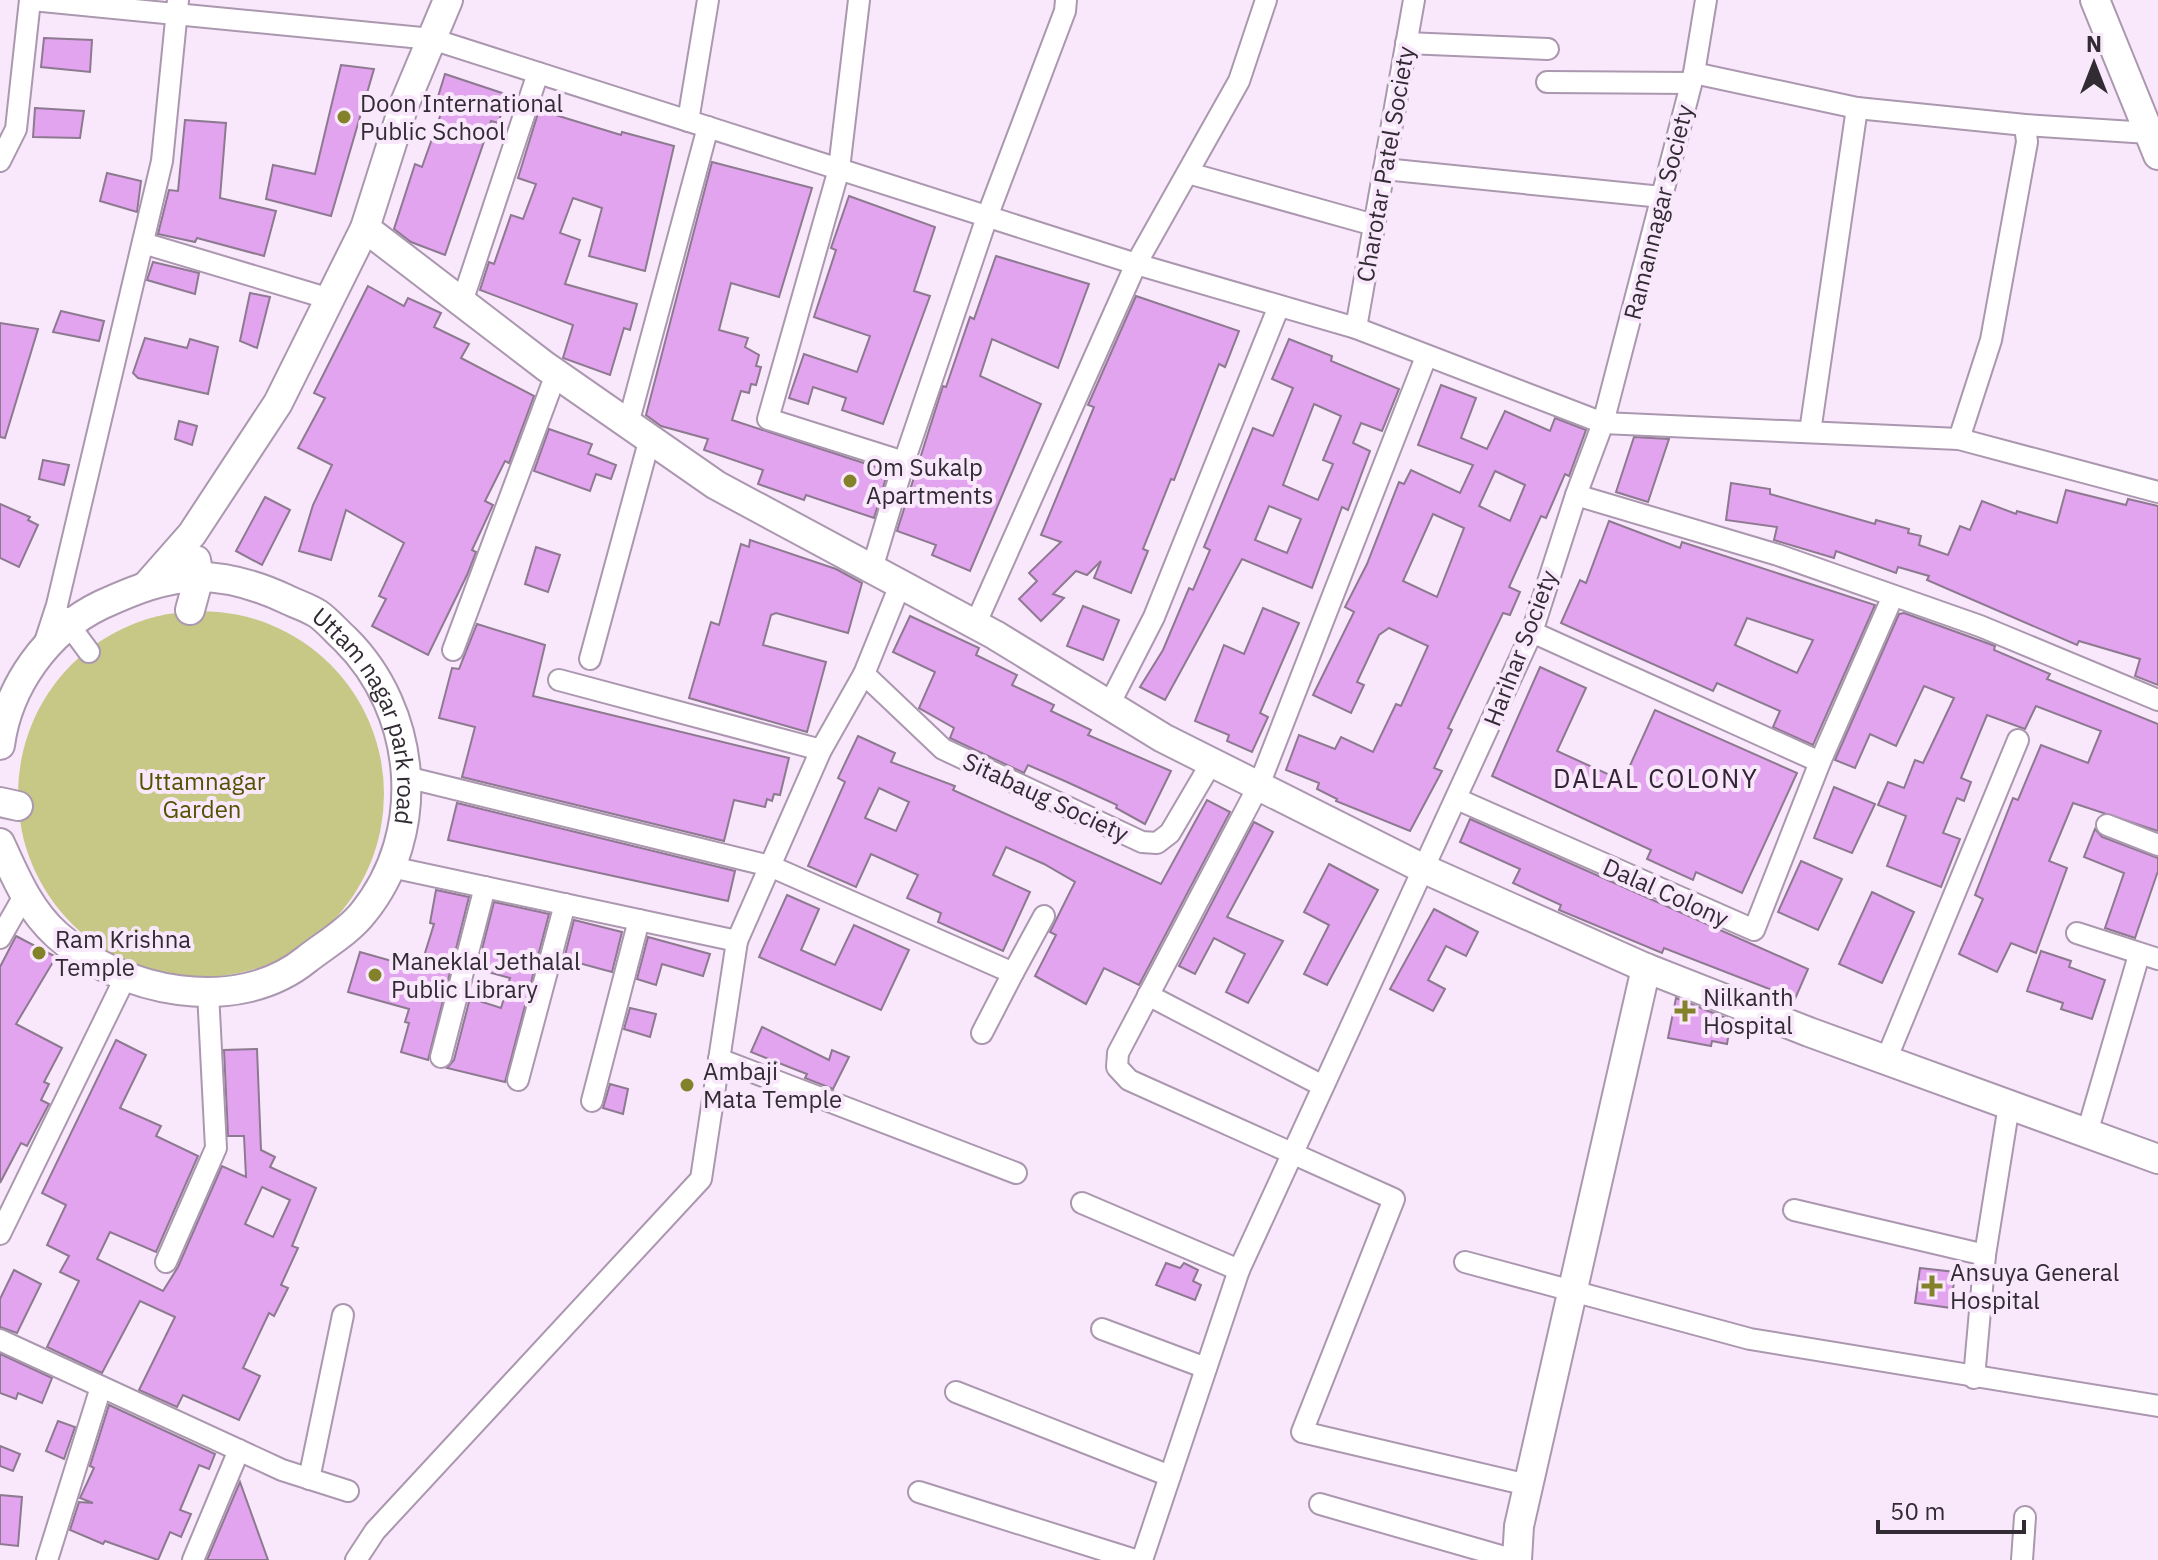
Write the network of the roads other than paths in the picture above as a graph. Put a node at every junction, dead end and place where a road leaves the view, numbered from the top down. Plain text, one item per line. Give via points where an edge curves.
1 (31, 0) edge
2 (448, 0) edge
3 (708, 0) edge
4 (859, 0) edge
5 (1066, 0) edge
6 (1266, 0) edge
7 (1414, 0) edge
8 (1706, 0) edge
9 (177, 7) edge
10 (2095, 8) edge
11 (432, 39) junction
12 (1406, 43) junction
13 (1548, 49) dead end
14 (538, 73) junction
15 (1692, 78) junction
16 (1547, 82) dead end
17 (1857, 108) junction
18 (688, 121) junction
19 (2025, 125) junction
20 (708, 127) junction
21 (5, 140) edge
22 (2153, 144) edge
23 (0, 161) edge
24 (839, 169) junction
25 (1384, 169) junction
26 (1188, 173) junction
27 (1662, 197) junction
28 (987, 217) junction
29 (1374, 225) junction
30 (365, 228) junction
31 (143, 243) junction
32 (1136, 264) junction
33 (330, 299) junction
34 (462, 302) junction
35 (1279, 306) junction
36 (1319, 317) junction
37 (1356, 328) junction
38 (1420, 355) junction
39 (556, 374) junction
40 (1603, 423) junction
41 (639, 431) junction
42 (1810, 432) junction
43 (1959, 439) junction
44 (904, 462) junction
45 (2158, 492) edge
46 (1576, 495) junction
47 (192, 534) junction
48 (872, 569) junction
49 (199, 577) junction
50 (148, 584) junction
51 (900, 585) junction
52 (1893, 596) junction
53 (190, 610) dead end
54 (62, 616) junction
55 (975, 625) junction
56 (1532, 632) junction
57 (453, 650) dead end
58 (89, 652) dead end
59 (590, 659) dead end
60 (864, 674) junction
61 (559, 680) dead end
62 (2158, 700) edge
63 (1109, 705) junction
64 (2018, 740) dead end
65 (0, 745) edge
66 (821, 750) junction
67 (1213, 760) junction
68 (1820, 762) junction
69 (406, 777) junction
70 (1259, 785) junction
71 (1457, 799) junction
72 (2107, 825) dead end
73 (0, 843) edge
74 (2158, 845) edge
75 (770, 866) junction
76 (391, 867) junction
77 (1422, 868) junction
78 (485, 887) junction
79 (24, 896) junction
80 (565, 904) junction
81 (1044, 916) dead end
82 (639, 920) junction
83 (2077, 933) dead end
84 (0, 938) edge
85 (737, 941) junction
86 (2152, 953) edge
87 (1646, 968) junction
88 (1013, 973) junction
89 (126, 976) junction
90 (208, 992) junction
91 (1148, 995) junction
92 (982, 1033) dead end
93 (441, 1057) dead end
94 (719, 1059) junction
95 (1886, 1060) junction
96 (518, 1080) dead end
97 (1323, 1086) junction
98 (592, 1101) dead end
99 (2009, 1105) junction
100 (2087, 1133) junction
101 (1291, 1154) junction
102 (2158, 1159) edge
103 (1016, 1173) dead end
104 (1082, 1203) dead end
105 (1794, 1210) dead end
106 (0, 1234) edge
107 (1985, 1255) junction
108 (166, 1262) dead end
109 (1465, 1262) dead end
110 (1239, 1270) junction
111 (1573, 1293) junction
112 (343, 1315) dead end
113 (1102, 1329) dead end
114 (0, 1340) edge
115 (1206, 1368) junction
116 (1974, 1378) junction
117 (101, 1387) junction
118 (956, 1392) dead end
119 (2158, 1406) edge
120 (239, 1450) junction
121 (1170, 1476) junction
122 (309, 1479) junction
123 (1528, 1485) junction
124 (348, 1491) dead end
125 (919, 1492) dead end
126 (1320, 1504) dead end
127 (2025, 1517) dead end
128 (47, 1560) edge
129 (193, 1560) edge
130 (356, 1560) edge
131 (1135, 1560) edge
132 (1142, 1560) edge
133 (1516, 1560) edge
134 (2022, 1560) edge

1 - 9 street
1 - 21 street via 16,129
2 - 11 street
3 - 18 street
4 - 24 street
5 - 28 street
6 - 26 street via 1239,81
7 - 12 street, Charotar Patel Society
8 - 15 street, Ramannagar Society
9 - 11 street
9 - 31 street via 162,161
10 - 22 street
11 - 14 street
11 - 30 street via 404,105
12 - 13 street
12 - 25 street, Charotar Patel Society
14 - 18 street
14 - 34 street
15 - 16 street
15 - 17 street
15 - 27 street, Ramannagar Society
17 - 19 street
17 - 42 street
18 - 20 street
19 - 22 street
19 - 43 street via 2027,142 1991,340
20 - 24 street
20 - 41 street
21 - 23 street
24 - 28 street
24 - 44 street via 768,419
25 - 27 street
25 - 29 street, Charotar Patel Society
26 - 29 street
26 - 32 street
27 - 40 street, Ramannagar Society
28 - 32 street
28 - 44 street
29 - 37 street, Charotar Patel Society
30 - 33 street
30 - 34 street
31 - 33 street
31 - 54 street
32 - 35 street
32 - 55 street
33 - 47 street via 278,403
34 - 39 street
35 - 36 street
35 - 63 street via 1154,617
36 - 37 street
36 - 38 street
37 - 38 street
38 - 40 street
38 - 70 street
39 - 41 street
39 - 57 street
40 - 42 street
40 - 46 street, Harihar Society
41 - 48 street via 716,485
41 - 59 street
42 - 43 street
43 - 45 street
44 - 48 street
46 - 52 street via 1778,555
46 - 56 street, Harihar Society
47 - 49 street
47 - 50 street
48 - 51 street
49 - 50 street, Uttam nagar park road
49 - 53 street
49 - 69 street, Uttam nagar park road via 256,585 319,614 369,663 398,720
50 - 54 street, Uttam nagar park road via 78,616
51 - 55 street
51 - 60 street
52 - 62 street
52 - 68 street
54 - 58 street
54 - 65 street, Uttam nagar park road via 5,711
55 - 63 street
56 - 68 street
56 - 71 street, Harihar Society
60 - 66 street
60 - 67 street, Sitabaug Society via 943,749 1142,842 1157,843 1170,833
61 - 66 street
63 - 67 street
64 - 95 street
66 - 75 street
67 - 70 street
68 - 71 street, Dalal Colony via 1754,930
69 - 75 street
69 - 76 street, Uttam nagar park road via 401,840
70 - 77 street
70 - 91 street
71 - 77 street, Harihar Society
72 - 74 street
73 - 79 street, Uttam nagar park road
75 - 85 street
75 - 88 street
76 - 78 street
76 - 90 street, Uttam nagar park road via 362,914 296,968 249,986
77 - 87 street
77 - 97 street, Harihar Society
78 - 80 street
78 - 93 street
79 - 84 street
79 - 89 street, Uttam nagar park road via 56,935 108,971
80 - 82 street
80 - 96 street
81 - 88 street
82 - 85 street
82 - 98 street
83 - 86 street
85 - 94 street
86 - 100 street
87 - 95 street
87 - 111 street
88 - 92 street
89 - 90 street, Uttam nagar park road via 165,989
89 - 106 street
90 - 108 street via 216,1148
91 - 97 street
91 - 101 street via 1118,1053 1117,1067 1129,1080
94 - 103 street
94 - 130 street via 701,1179 375,1531
95 - 99 street
97 - 101 street, Harihar Society
99 - 100 street
99 - 107 street
100 - 102 street
101 - 110 street, Harihar Society
101 - 123 street via 1394,1199 1302,1432
104 - 110 street
105 - 107 street
107 - 116 street
109 - 111 street
110 - 115 street, Harihar Society
111 - 116 street via 1750,1339
111 - 123 street
112 - 122 street
113 - 115 street
114 - 117 street
115 - 121 street, Harihar Society
116 - 119 street
117 - 120 street
117 - 128 street
118 - 121 street
120 - 122 street
120 - 129 street
121 - 132 street, Harihar Society
122 - 124 street
123 - 133 street
125 - 131 street
126 - 133 street
127 - 134 street

